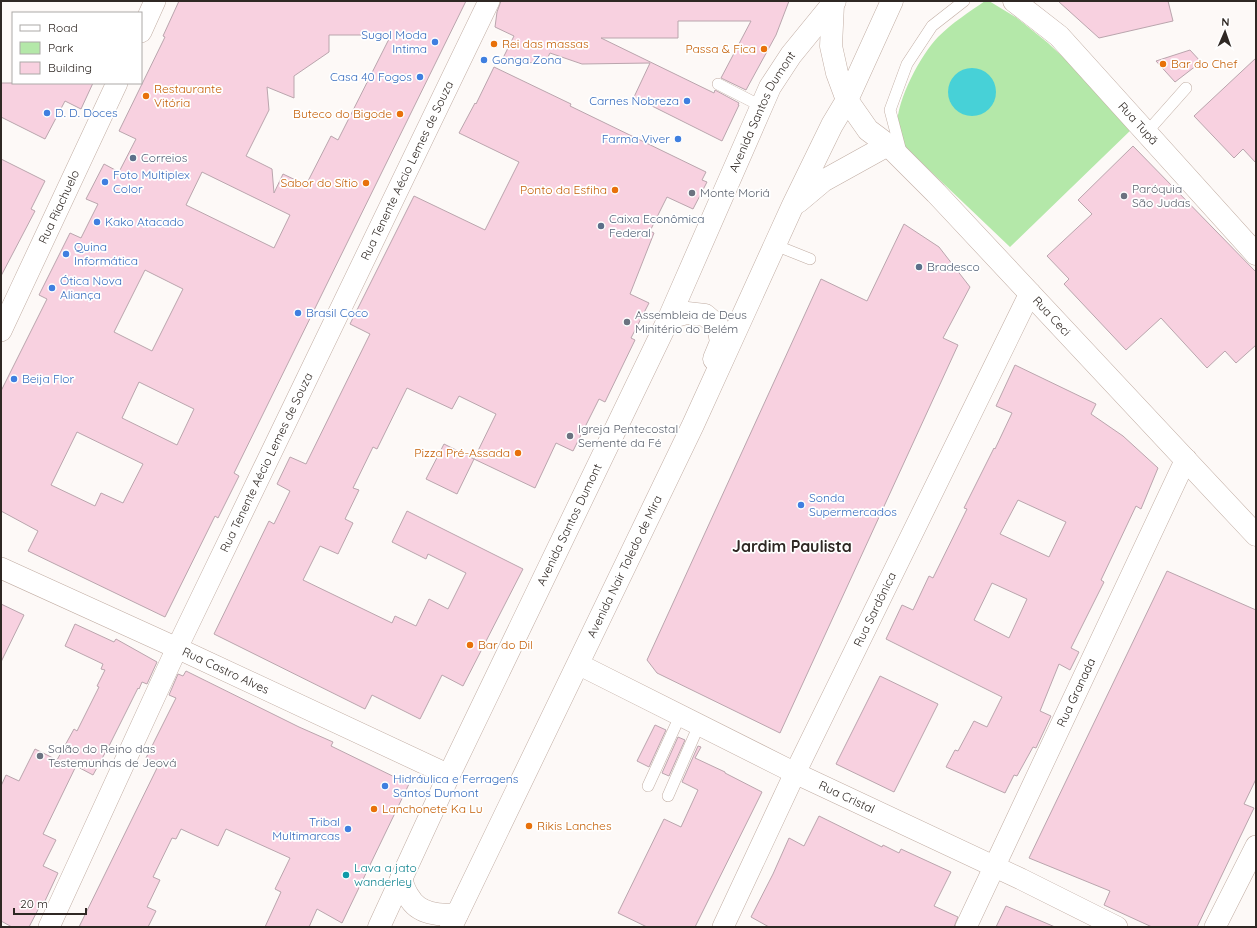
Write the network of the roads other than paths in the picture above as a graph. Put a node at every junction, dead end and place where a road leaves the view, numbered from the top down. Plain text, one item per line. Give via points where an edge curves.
1 (155, 1) edge
2 (489, 1) edge
3 (892, 1) edge
4 (964, 1) edge
5 (1014, 1) edge
6 (834, 2) edge
7 (142, 30) edge
8 (117, 84) edge
9 (718, 84) dead end
10 (1186, 88) dead end
11 (847, 100) junction
12 (761, 106) junction
13 (1147, 132) junction
14 (888, 145) junction
15 (936, 193) junction
16 (793, 205) junction
17 (775, 244) junction
18 (1256, 254) edge
19 (810, 259) dead end
20 (1030, 293) junction
21 (669, 318) junction
22 (1, 331) edge
23 (693, 425) junction
24 (1186, 459) junction
25 (1256, 535) edge
26 (1, 568) edge
27 (177, 648) junction
28 (578, 664) junction
29 (680, 716) junction
30 (699, 725) junction
31 (795, 773) junction
32 (449, 775) junction
33 (648, 786) dead end
34 (668, 796) dead end
35 (1256, 846) edge
36 (994, 867) junction
37 (401, 879) junction
38 (454, 921) edge
39 (49, 927) edge
40 (379, 927) edge
41 (723, 927) edge
42 (966, 927) edge
43 (1117, 927) edge
44 (1215, 927) edge

1 - 7 street
2 - 27 street, Rua Tenente Aécio Lemes de Souza
3 - 11 main road
4 - 15 lane via 932,26 907,64 890,110 901,152
5 - 13 main road, Rua Tupã via 1059,36
6 - 11 main road, Rua Ceci via 831,46
6 - 12 main road, Avenida Santos Dumont via 791,55
8 - 22 street, Rua Riachuelo
9 - 12 lane
10 - 13 lane
11 - 14 main road, Rua Ceci via 868,130
11 - 16 main road
12 - 21 main road, Avenida Santos Dumont
13 - 18 main road, Rua Tupã
14 - 15 main road, Rua Ceci
14 - 16 main road via 823,181
15 - 20 main road, Rua Ceci
16 - 17 main road, Avenida Nair Toledo de Mira
17 - 19 lane
17 - 23 main road, Avenida Nair Toledo de Mira
20 - 24 main road, Rua Ceci
20 - 31 street, Rua Sardônica
21 - 23 main road via 687,313 705,315 718,326 721,342 702,388
21 - 32 main road, Avenida Santos Dumont
23 - 28 main road, Avenida Nair Toledo de Mira
24 - 25 main road, Rua Ceci
24 - 36 street, Rua Granada
26 - 27 street, Rua Castro Alves
27 - 32 street, Rua Castro Alves
27 - 39 street, Rua Tenente Aécio Lemes de Souza
28 - 29 street, Rua Cristal
28 - 38 main road, Avenida Nair Toledo de Mira
29 - 30 street, Rua Cristal
29 - 33 lane
30 - 31 street, Rua Cristal
30 - 34 lane
31 - 36 street, Rua Cristal
31 - 41 street, Rua Sardônica
32 - 37 main road, Avenida Santos Dumont
35 - 44 street
36 - 42 street, Rua Granada
36 - 43 street, Rua Cristal
37 - 38 main road via 409,898 421,910
37 - 40 main road, Avenida Santos Dumont

